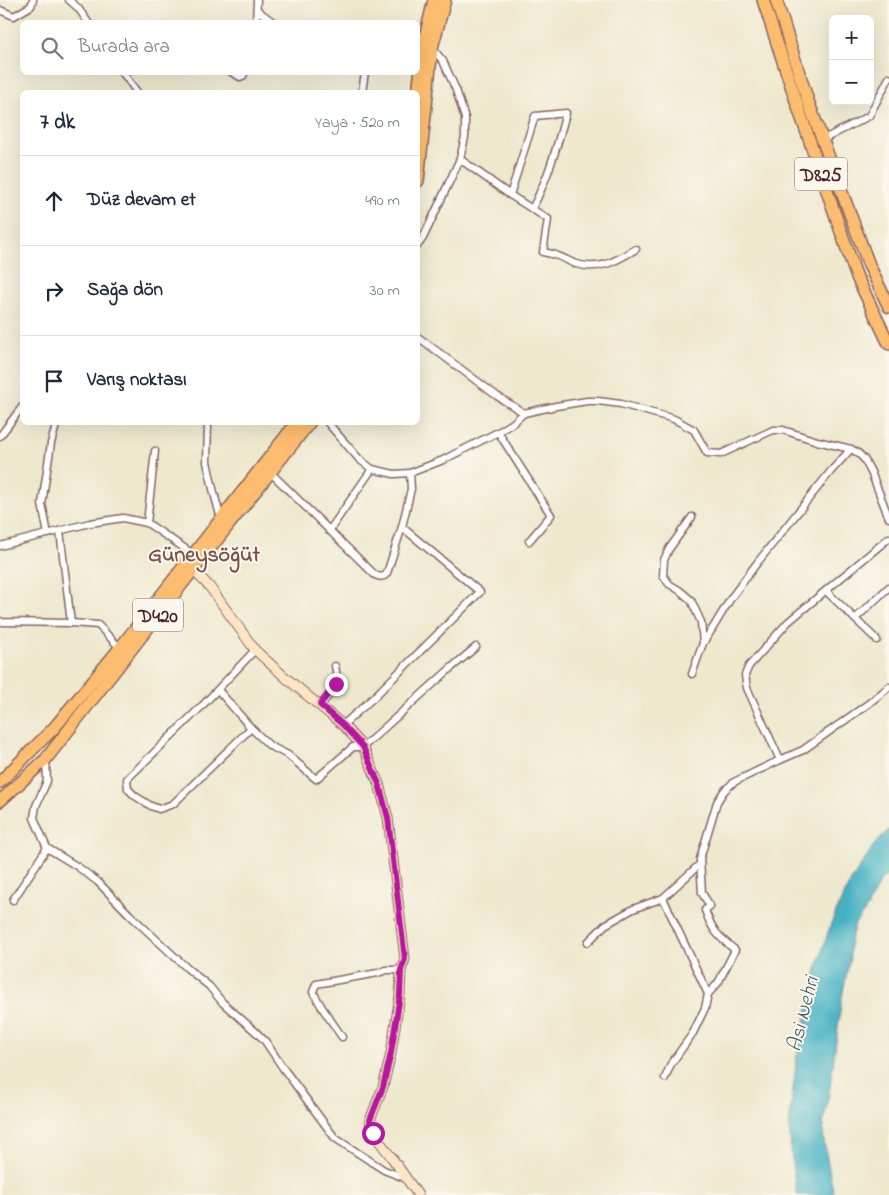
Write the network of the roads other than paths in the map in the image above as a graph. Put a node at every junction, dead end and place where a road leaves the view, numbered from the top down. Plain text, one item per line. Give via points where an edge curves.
1 (33, 0) edge
2 (69, 0) edge
3 (257, 0) edge
4 (434, 0) edge
5 (445, 0) edge
6 (763, 0) edge
7 (776, 0) edge
8 (0, 10) edge
9 (256, 10) junction
10 (87, 20) edge
11 (256, 20) edge
12 (270, 20) edge
13 (432, 48) junction
14 (420, 57) edge
15 (124, 75) edge
16 (364, 75) edge
17 (419, 75) edge
18 (889, 78) edge
19 (136, 90) edge
20 (362, 90) edge
21 (418, 90) edge
22 (822, 140) junction
23 (460, 159) junction
24 (420, 162) edge
25 (510, 195) junction
26 (532, 209) junction
27 (420, 242) edge
28 (636, 249) dead end
29 (889, 307) edge
30 (420, 338) edge
31 (889, 344) edge
32 (20, 410) edge
33 (524, 413) junction
34 (56, 425) edge
35 (208, 425) edge
36 (296, 425) edge
37 (308, 425) edge
38 (330, 425) edge
39 (498, 432) junction
40 (0, 436) edge
41 (851, 449) junction
42 (155, 451) dead end
43 (372, 469) junction
44 (271, 473) junction
45 (410, 473) junction
46 (692, 517) dead end
47 (221, 518) junction
48 (889, 518) edge
49 (146, 523) junction
50 (402, 527) junction
51 (60, 530) junction
52 (329, 531) junction
53 (48, 534) junction
54 (889, 538) edge
55 (529, 541) dead end
56 (0, 546) edge
57 (193, 554) junction
58 (193, 570) junction
59 (889, 587) edge
60 (826, 591) junction
61 (855, 619) junction
62 (0, 621) edge
63 (71, 623) junction
64 (877, 640) dead end
65 (702, 644) junction
66 (476, 647) dead end
67 (120, 648) junction
68 (255, 650) junction
69 (335, 666) dead end
70 (692, 674) dead end
71 (889, 687) edge
72 (218, 690) junction
73 (320, 705) junction
74 (343, 725) junction
75 (251, 728) junction
76 (363, 747) junction
77 (46, 759) junction
78 (780, 760) junction
79 (0, 782) edge
80 (0, 801) edge
81 (47, 848) junction
82 (700, 864) junction
83 (663, 898) junction
84 (13, 900) dead end
85 (588, 942) dead end
86 (401, 970) junction
87 (708, 994) junction
88 (342, 1037) dead end
89 (665, 1078) dead end
90 (406, 1179) junction
91 (418, 1195) edge

1 - 8 street via 31,6 14,16
2 - 10 street
3 - 9 street
4 - 14 highway
5 - 13 highway
6 - 31 highway, D825 via 856,275
7 - 22 highway, D825
9 - 11 street
9 - 12 street
13 - 23 street via 443,61 465,118
13 - 24 highway
15 - 19 street
16 - 20 street
17 - 21 highway
18 - 22 street via 869,116
22 - 29 highway, D825 via 869,265
23 - 25 street
23 - 27 street
25 - 26 street
25 - 26 street via 535,116 566,113 556,153
26 - 28 street via 548,219 543,252 574,264 598,266 611,263
30 - 33 street
32 - 40 street
33 - 39 street
33 - 41 street via 598,401 674,419 694,430 707,453 721,454 773,430
34 - 53 street via 42,504
35 - 47 street via 207,462
36 - 47 highway, D420
37 - 44 highway, D420
38 - 43 street
39 - 45 street
39 - 55 street via 551,515
41 - 48 street via 864,459
41 - 65 street via 757,563
42 - 49 street
43 - 45 street via 394,474
43 - 52 street
44 - 52 street
44 - 58 highway, D420
45 - 50 street via 411,489
46 - 65 street via 669,549 663,575 669,584 691,600 701,622
47 - 57 highway, D420
49 - 51 street via 123,518
49 - 57 street
50 - 52 street via 384,577 375,575
50 - 74 street via 480,592
51 - 53 street
51 - 63 street
53 - 56 street
54 - 60 street
57 - 67 highway, D420
58 - 68 street via 209,586
58 - 77 highway, D420
59 - 61 street
60 - 61 street
60 - 78 street via 788,622 749,666 745,675 747,688
61 - 64 street
62 - 63 street
63 - 67 street via 98,625
65 - 70 street
66 - 76 street
67 - 79 highway, D420 via 54,728
68 - 72 street
68 - 73 street
69 - 73 street via 336,686
71 - 78 street via 803,750
72 - 75 street
72 - 75 street via 127,780 128,789 159,809 173,804
73 - 74 street
74 - 76 street
75 - 76 street via 316,780 353,747
76 - 86 street via 379,784 388,818 405,959
77 - 80 highway, D420
77 - 81 street via 47,781 34,818
78 - 82 street via 734,782 724,791 717,802
81 - 84 street
81 - 90 street via 98,882 256,1032 335,1138 384,1170
82 - 83 street
82 - 87 street via 702,893 710,906 705,910 710,924 735,950 718,983
83 - 85 street via 632,909 605,925
83 - 87 street
86 - 88 street via 316,984 313,992
86 - 90 street via 391,1053 383,1087 370,1120 373,1133
87 - 89 street via 693,1033
90 - 91 street

